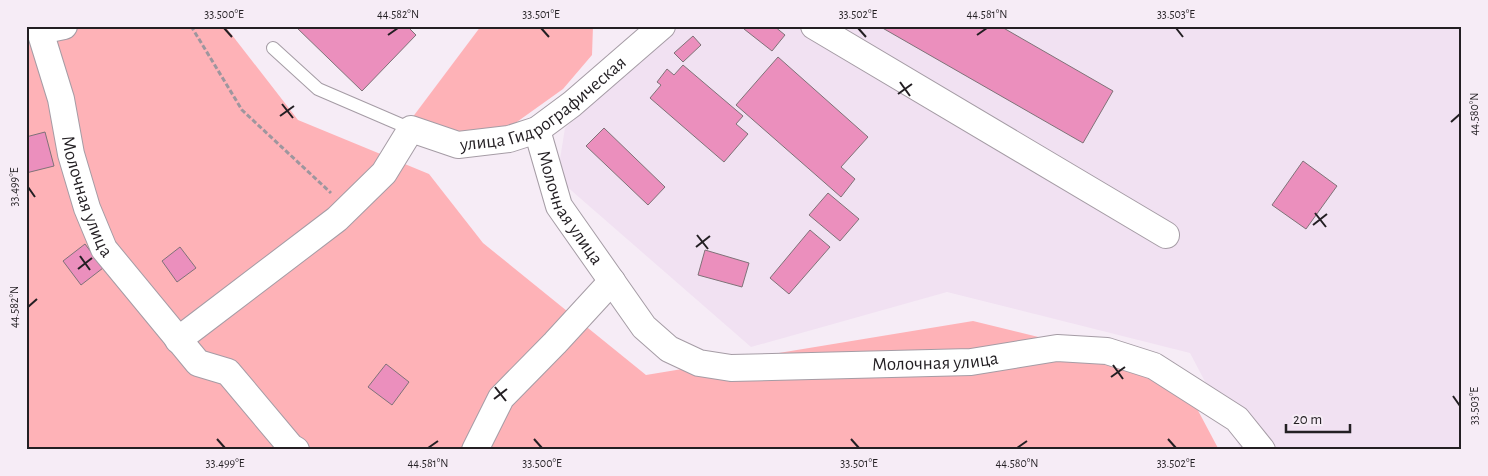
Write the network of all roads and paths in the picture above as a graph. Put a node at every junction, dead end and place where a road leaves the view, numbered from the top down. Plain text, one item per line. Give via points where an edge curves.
1 (191, 26) edge
2 (662, 26) edge
3 (814, 26) edge
4 (45, 28) edge
5 (273, 48) dead end
6 (411, 129) junction
7 (537, 130) junction
8 (348, 208) junction
9 (1166, 235) dead end
10 (612, 281) junction
11 (178, 340) junction
12 (296, 450) edge
13 (475, 450) edge
14 (1262, 450) edge

1 - 8 path via 242,110
2 - 7 street, улица Гидрографическая
3 - 9 street
4 - 11 street, Молочная улица via 74,163 87,208 104,249
5 - 6 lane via 318,89
6 - 7 street, улица Гидрографическая via 458,145 509,139
6 - 8 street via 384,173
7 - 10 street, Молочная улица via 559,206
8 - 11 street
10 - 13 street, Молочная улица via 501,398
10 - 14 street, Молочная улица via 644,327 669,349 699,363 732,368 952,363 1057,348 1106,351 1154,366 1237,420
11 - 12 street, Молочная улица via 198,363 228,372

